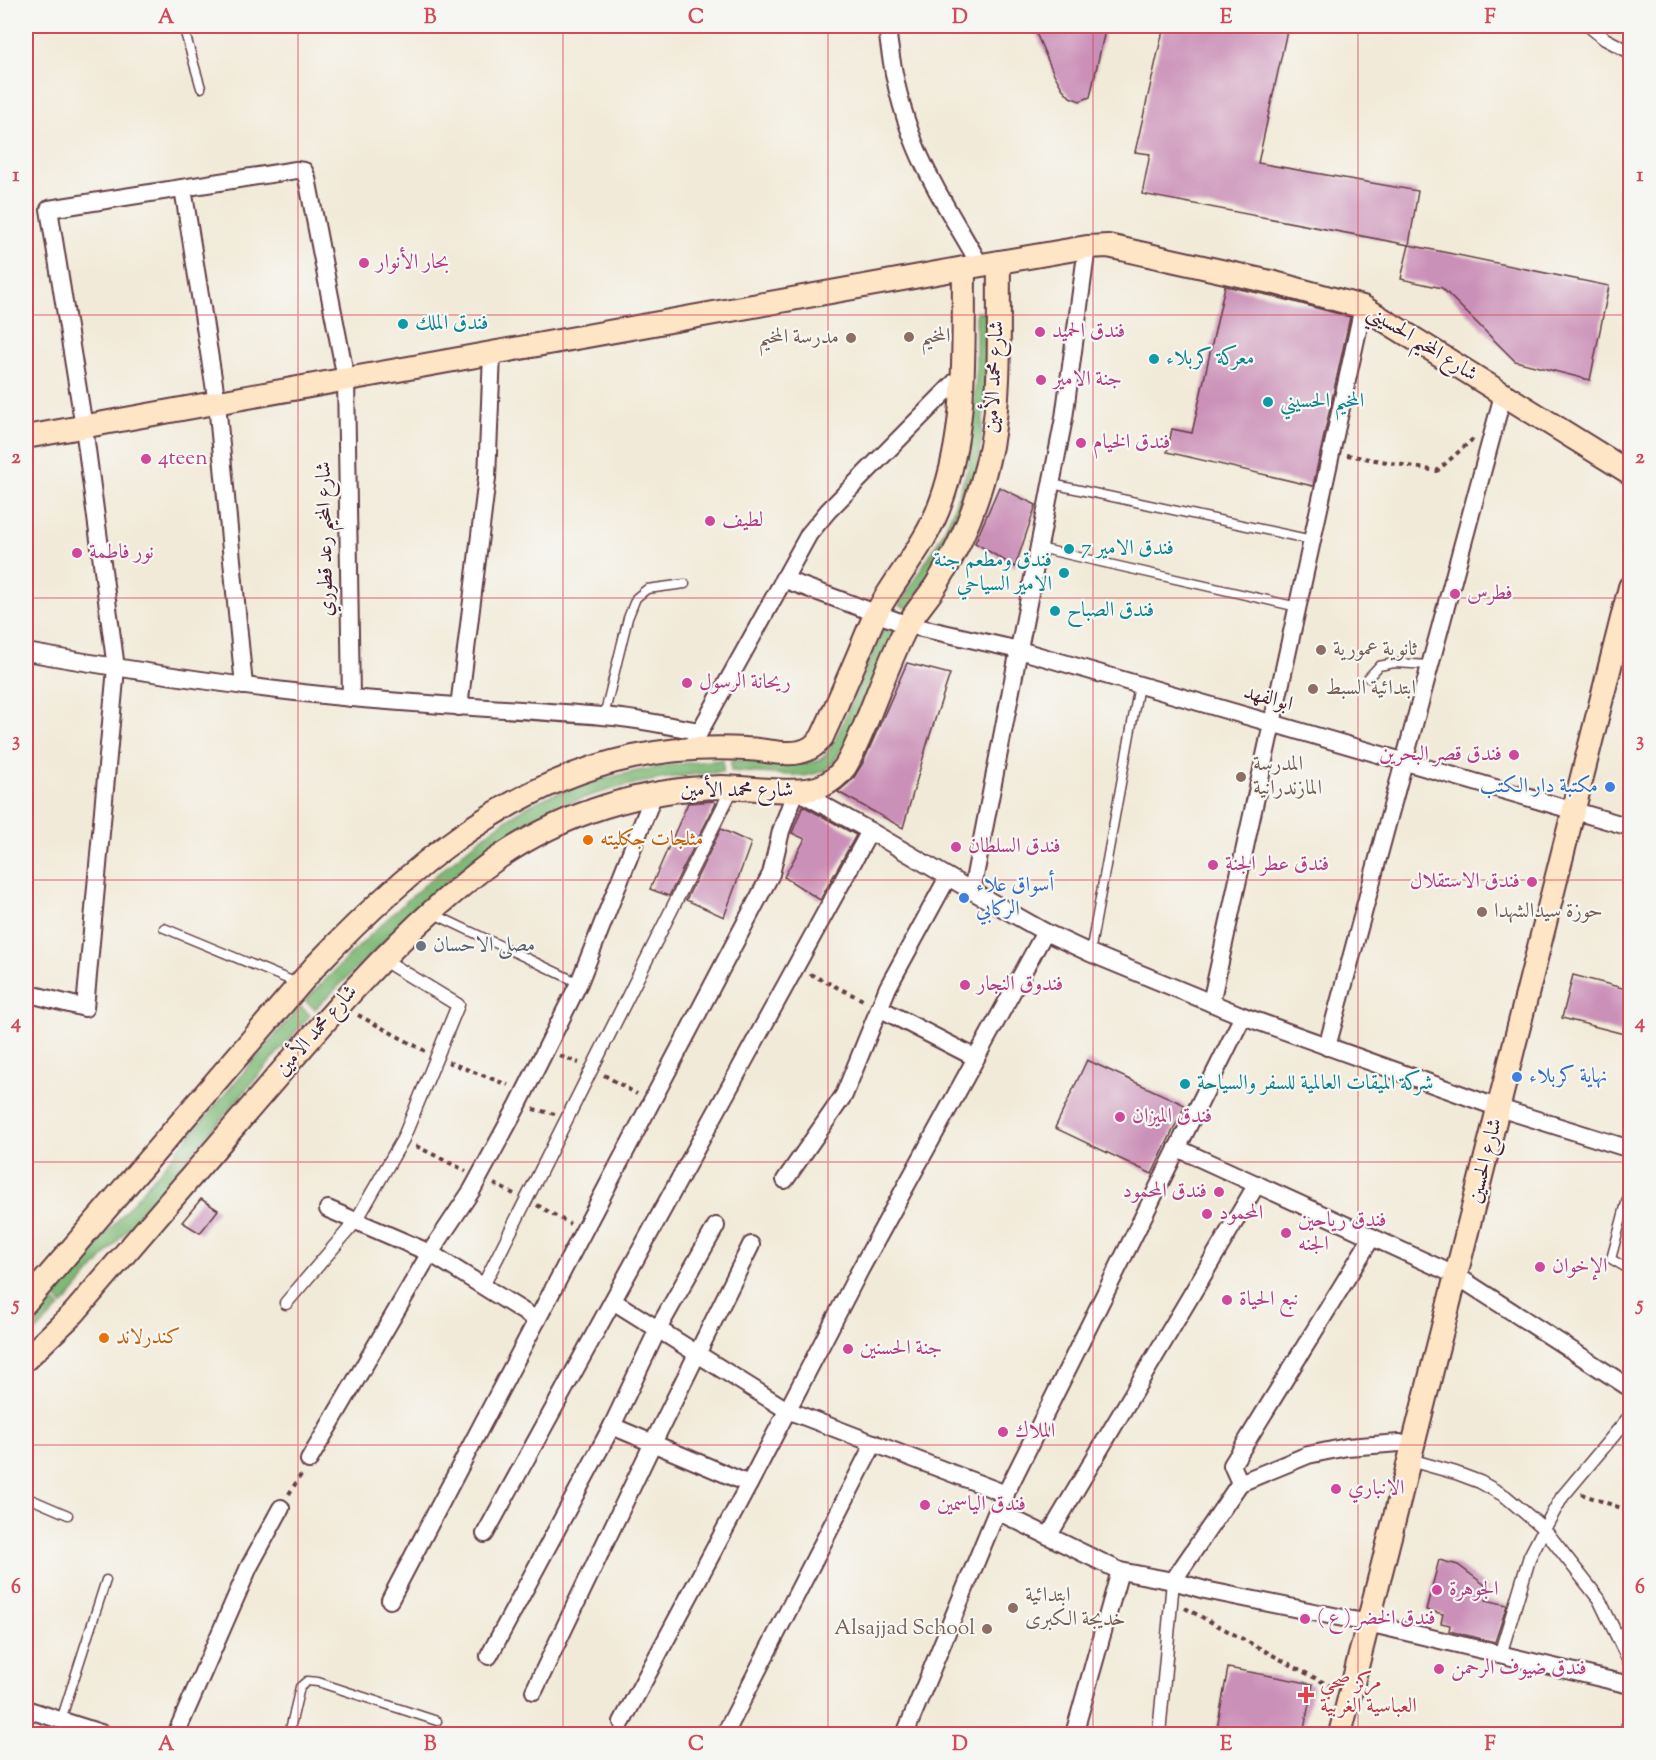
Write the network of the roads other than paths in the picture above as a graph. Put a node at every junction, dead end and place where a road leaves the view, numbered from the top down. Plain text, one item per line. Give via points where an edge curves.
1 (183, 26) edge
2 (887, 26) edge
3 (1588, 26) edge
4 (1630, 52) edge
5 (201, 88) dead end
6 (183, 188) junction
7 (1087, 247) junction
8 (981, 265) junction
9 (1363, 307) junction
10 (492, 353) junction
11 (962, 375) junction
12 (346, 380) junction
13 (1503, 395) junction
14 (217, 403) junction
15 (84, 427) junction
16 (26, 437) edge
17 (1630, 473) edge
18 (1052, 484) junction
19 (1312, 540) junction
20 (1039, 548) junction
21 (783, 579) junction
22 (685, 584) dead end
23 (1630, 587) edge
24 (1298, 607) junction
25 (877, 612) junction
26 (908, 624) junction
27 (1019, 650) junction
28 (26, 652) edge
29 (1430, 665) junction
30 (116, 668) junction
31 (1368, 678) dead end
32 (1139, 685) junction
33 (244, 686) junction
34 (351, 698) junction
35 (459, 707) junction
36 (604, 716) junction
37 (1272, 724) junction
38 (695, 740) junction
39 (1404, 762) junction
40 (733, 787) junction
41 (796, 790) junction
42 (654, 794) junction
43 (1574, 811) junction
44 (1630, 827) edge
45 (870, 831) junction
46 (948, 877) junction
47 (972, 891) junction
48 (431, 913) junction
49 (164, 928) dead end
50 (1045, 932) junction
51 (1090, 952) junction
52 (382, 959) junction
53 (300, 984) junction
54 (579, 984) junction
55 (26, 993) edge
56 (1211, 1003) junction
57 (879, 1008) junction
58 (1243, 1016) junction
59 (1327, 1047) junction
60 (976, 1058) junction
61 (1499, 1108) junction
62 (1177, 1148) junction
63 (1630, 1149) edge
64 (785, 1180) dead end
65 (1257, 1184) junction
66 (1630, 1188) edge
67 (328, 1209) dead end
68 (356, 1221) junction
69 (716, 1226) dead end
70 (1372, 1237) junction
71 (751, 1245) dead end
72 (430, 1253) junction
73 (1630, 1270) edge
74 (1456, 1275) junction
75 (483, 1286) junction
76 (26, 1302) edge
77 (613, 1302) junction
78 (286, 1303) dead end
79 (537, 1320) junction
80 (658, 1329) junction
81 (698, 1354) junction
82 (26, 1359) edge
83 (1630, 1388) edge
84 (788, 1410) junction
85 (1630, 1416) edge
86 (612, 1426) junction
87 (653, 1443) junction
88 (874, 1443) junction
89 (1405, 1451) junction
90 (309, 1461) road end
91 (1240, 1483) junction
92 (749, 1484) junction
93 (1006, 1494) junction
94 (26, 1497) edge
95 (281, 1508) road end
96 (997, 1512) junction
97 (68, 1515) dead end
98 (1544, 1529) junction
99 (485, 1534) dead end
100 (1049, 1535) junction
101 (1120, 1571) junction
102 (106, 1580) dead end
103 (1173, 1581) junction
104 (390, 1600) dead end
105 (1368, 1623) junction
106 (1500, 1654) junction
107 (489, 1656) dead end
108 (1630, 1663) edge
109 (1630, 1685) edge
110 (534, 1691) dead end
111 (26, 1709) edge
112 (61, 1720) junction
113 (437, 1721) dead end
114 (622, 1722) dead end
115 (1630, 1727) edge
116 (104, 1734) edge
117 (176, 1734) edge
118 (289, 1734) edge
119 (725, 1734) edge
120 (905, 1734) edge
121 (1074, 1734) edge
122 (1159, 1734) edge
123 (1340, 1734) edge
124 (1628, 1734) edge

1 - 5 lane
2 - 8 street via 896,82 917,149
3 - 4 street
6 - 12 street, شارع المخيم رعد قطوري via 304,171
6 - 14 street
6 - 15 street via 49,209
7 - 8 main road, شارع المخيم الحسيني
7 - 9 main road, شارع المخيم الحسيني via 1108,246
7 - 18 street
8 - 10 main road, شارع المخيم الحسيني
8 - 11 main road, شارع محمد الأمين
8 - 26 main road, شارع محمد الأمين via 997,397 993,434 970,519 938,583
9 - 13 main road, شارع المخيم الحسيني
9 - 19 street
10 - 12 main road, شارع المخيم الحسيني
10 - 35 street via 486,478
11 - 21 street via 828,511 809,534
11 - 25 main road, شارع محمد الأمين via 958,426 941,504 919,549
12 - 14 main road, شارع المخيم الحسيني
12 - 34 street, شارع المخيم رعد قطوري
13 - 17 main road, شارع المخيم الحسيني
13 - 29 street
14 - 15 main road, شارع المخيم الحسيني
14 - 33 street
15 - 16 main road, شارع المخيم الحسيني
15 - 30 street
18 - 19 lane
18 - 20 street
19 - 24 street
20 - 24 lane
20 - 27 street
21 - 25 street
21 - 38 street
22 - 36 lane via 647,589 636,598
23 - 43 main road, شارع الحسين
24 - 37 street
25 - 26 street
25 - 38 main road, شارع محمد الأمين via 822,736 813,746 793,753
26 - 27 street, ابوالفهد
26 - 41 main road, شارع محمد الأمين via 838,776 823,786
27 - 32 street, ابوالفهد
27 - 47 street
28 - 30 street
29 - 31 lane via 1379,666
29 - 39 street
30 - 33 street
30 - 55 street via 85,1008
32 - 37 street, ابوالفهد
32 - 51 lane
33 - 34 street
34 - 35 street
35 - 36 street
36 - 38 street
37 - 39 street, ابوالفهد
37 - 56 street
38 - 53 main road, شارع محمد الأمين via 662,752 606,763 507,805 407,879 338,942
39 - 43 street, ابوالفهد
39 - 59 street
40 - 41 main road, شارع محمد الأمين
40 - 42 main road, شارع محمد الأمين
40 - 75 street
41 - 45 street
41 - 79 street via 771,874
42 - 48 main road, شارع محمد الأمين via 590,811 525,840 468,880
42 - 54 street
43 - 44 street, ابوالفهد
43 - 61 main road, شارع الحسين
45 - 46 street
45 - 77 street
46 - 47 street
46 - 57 street
47 - 50 street
48 - 52 main road, شارع محمد الأمين
48 - 54 lane
49 - 53 lane
50 - 51 street
50 - 60 street
51 - 56 street
52 - 68 street via 458,1005 403,1139
52 - 82 main road, شارع محمد الأمين via 74,1313
53 - 76 main road, شارع محمد الأمين
54 - 72 street via 472,1190
56 - 58 street
57 - 60 street
57 - 64 street via 844,1095
58 - 59 street
58 - 62 street
59 - 61 street
60 - 84 street
61 - 63 street
61 - 74 main road, شارع الحسين
62 - 65 street
62 - 93 street
65 - 70 street
65 - 100 street
66 - 73 lane via 1611,1259
67 - 68 street
68 - 72 street
68 - 78 street
69 - 80 street
70 - 74 street
70 - 91 street via 1232,1465
71 - 81 street
72 - 75 street
72 - 90 street
74 - 83 street
74 - 89 main road, شارع الحسين
75 - 79 street
77 - 80 street
77 - 99 street
79 - 104 street
80 - 81 street
80 - 86 street
81 - 84 street
81 - 87 street
84 - 88 street
84 - 92 street
85 - 98 street via 1562,1497
86 - 87 street
86 - 107 street
87 - 92 street
87 - 110 street
88 - 93 street
88 - 119 street
89 - 91 street via 1347,1447 1308,1455
89 - 98 street via 1505,1496
89 - 105 main road, شارع الحسين
91 - 103 street
92 - 114 street
93 - 96 street
94 - 97 lane
95 - 117 street via 249,1567
96 - 100 street
96 - 120 street
98 - 106 street via 1530,1556
98 - 108 street via 1599,1599
100 - 101 street
101 - 103 street
101 - 121 street
102 - 112 lane
103 - 105 street
103 - 122 street
105 - 106 street
105 - 123 main road, شارع الحسين
106 - 109 street
111 - 112 street
112 - 116 street
113 - 118 lane via 308,1681 300,1687
115 - 124 street

